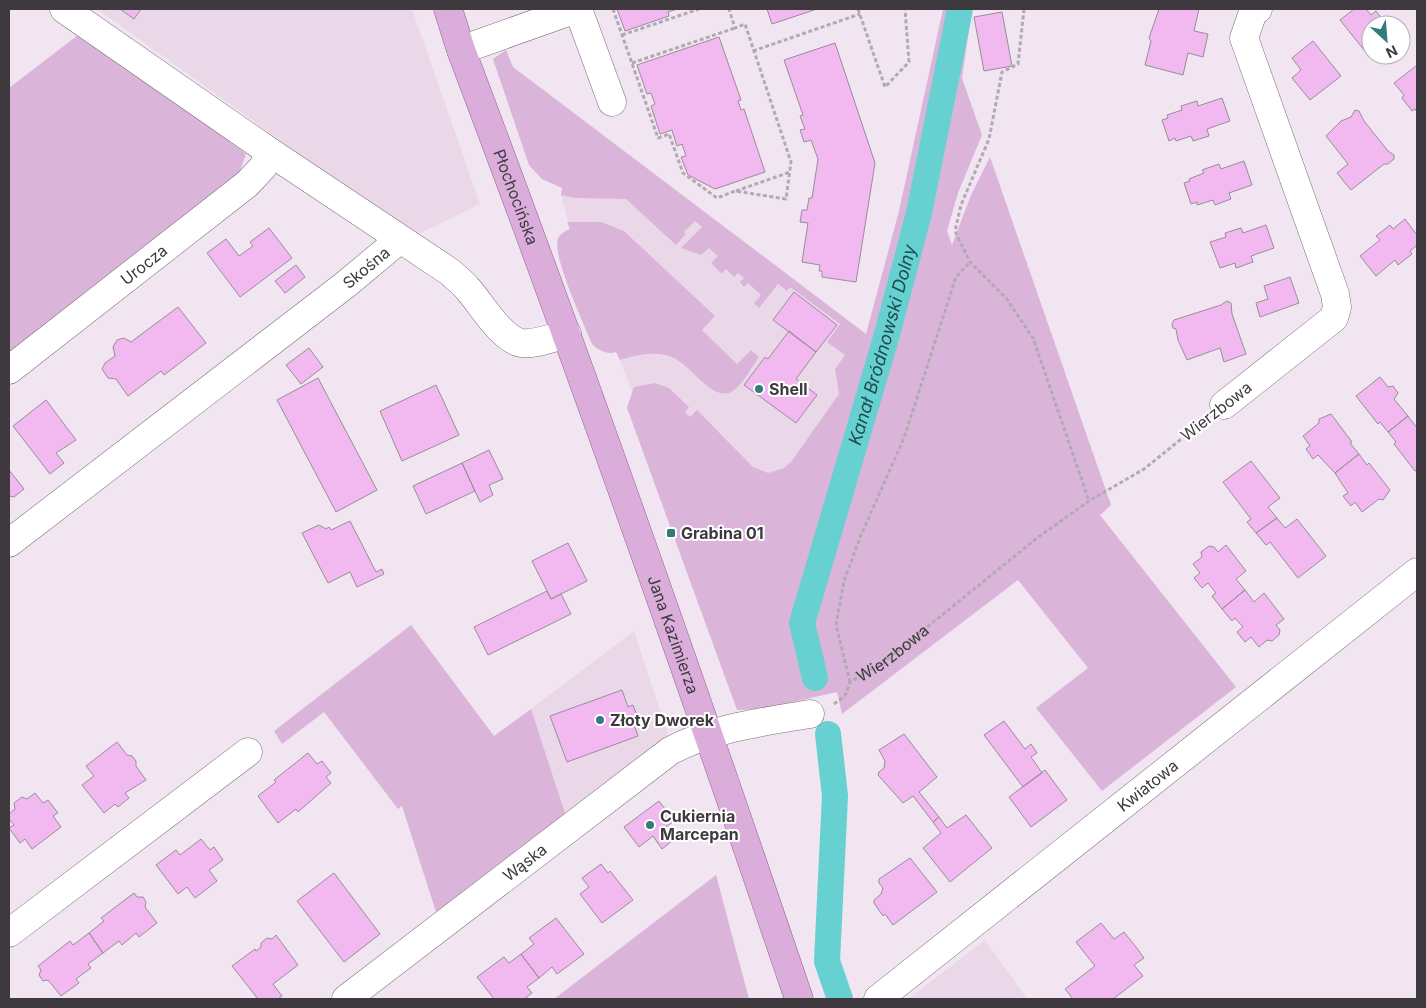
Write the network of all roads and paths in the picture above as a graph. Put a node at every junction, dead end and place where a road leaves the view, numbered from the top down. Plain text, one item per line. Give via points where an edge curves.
1 (64, 9) edge
2 (448, 9) edge
3 (577, 9) edge
4 (613, 9) edge
5 (699, 9) edge
6 (729, 9) edge
7 (858, 9) edge
8 (905, 9) edge
9 (1024, 9) edge
10 (1258, 9) edge
11 (860, 14) junction
12 (735, 28) junction
13 (622, 35) junction
14 (461, 50) junction
15 (754, 51) junction
16 (632, 63) junction
17 (612, 102) dead end
18 (270, 152) junction
19 (790, 172) junction
20 (735, 191) junction
21 (399, 240) junction
22 (970, 262) junction
23 (567, 334) junction
24 (9, 370) edge
25 (584, 384) joint
26 (1224, 405) joint
27 (1089, 502) junction
28 (9, 542) edge
29 (1417, 572) edge
30 (850, 682) junction
31 (840, 702) dead end
32 (810, 714) dead end
33 (708, 734) junction
34 (248, 752) dead end
35 (9, 933) edge
36 (346, 999) edge
37 (799, 999) edge
38 (878, 999) edge

1 - 18 street, Skośna
2 - 14 main road, Płochocińska
3 - 14 street
3 - 17 street
4 - 13 path
5 - 13 path
6 - 12 path
7 - 11 path
8 - 11 path via 909,62 885,87
9 - 22 path via 1018,64 1002,72 989,139 961,205 955,231
10 - 26 street, Wierzbowa via 1253,12 1244,38 1337,307 1334,318
11 - 15 path
12 - 15 path via 745,24
12 - 16 path
13 - 16 path
14 - 23 main road, Płochocińska
15 - 19 path via 791,162
16 - 20 path via 658,138 669,134 683,173 717,198
18 - 21 street, Skośna
18 - 24 street, Urocza via 263,167 247,184
19 - 20 path
19 - 20 path via 786,199
21 - 23 street via 460,282 512,340 533,342
21 - 28 street, Skośna via 345,285
22 - 27 path via 1006,298 1033,338
22 - 30 path via 956,277 904,438 844,581 836,625
23 - 25 main road, Płochocińska
25 - 33 main road, Jana Kazimierza
26 - 27 path, Wierzbowa via 1144,468
27 - 30 path, Wierzbowa via 1037,538 884,662
29 - 38 street, Kwiatowa
30 - 31 path, Wierzbowa
32 - 33 street
33 - 36 street, Wąska via 670,751
33 - 37 main road, Jana Kazimierza
34 - 35 street

